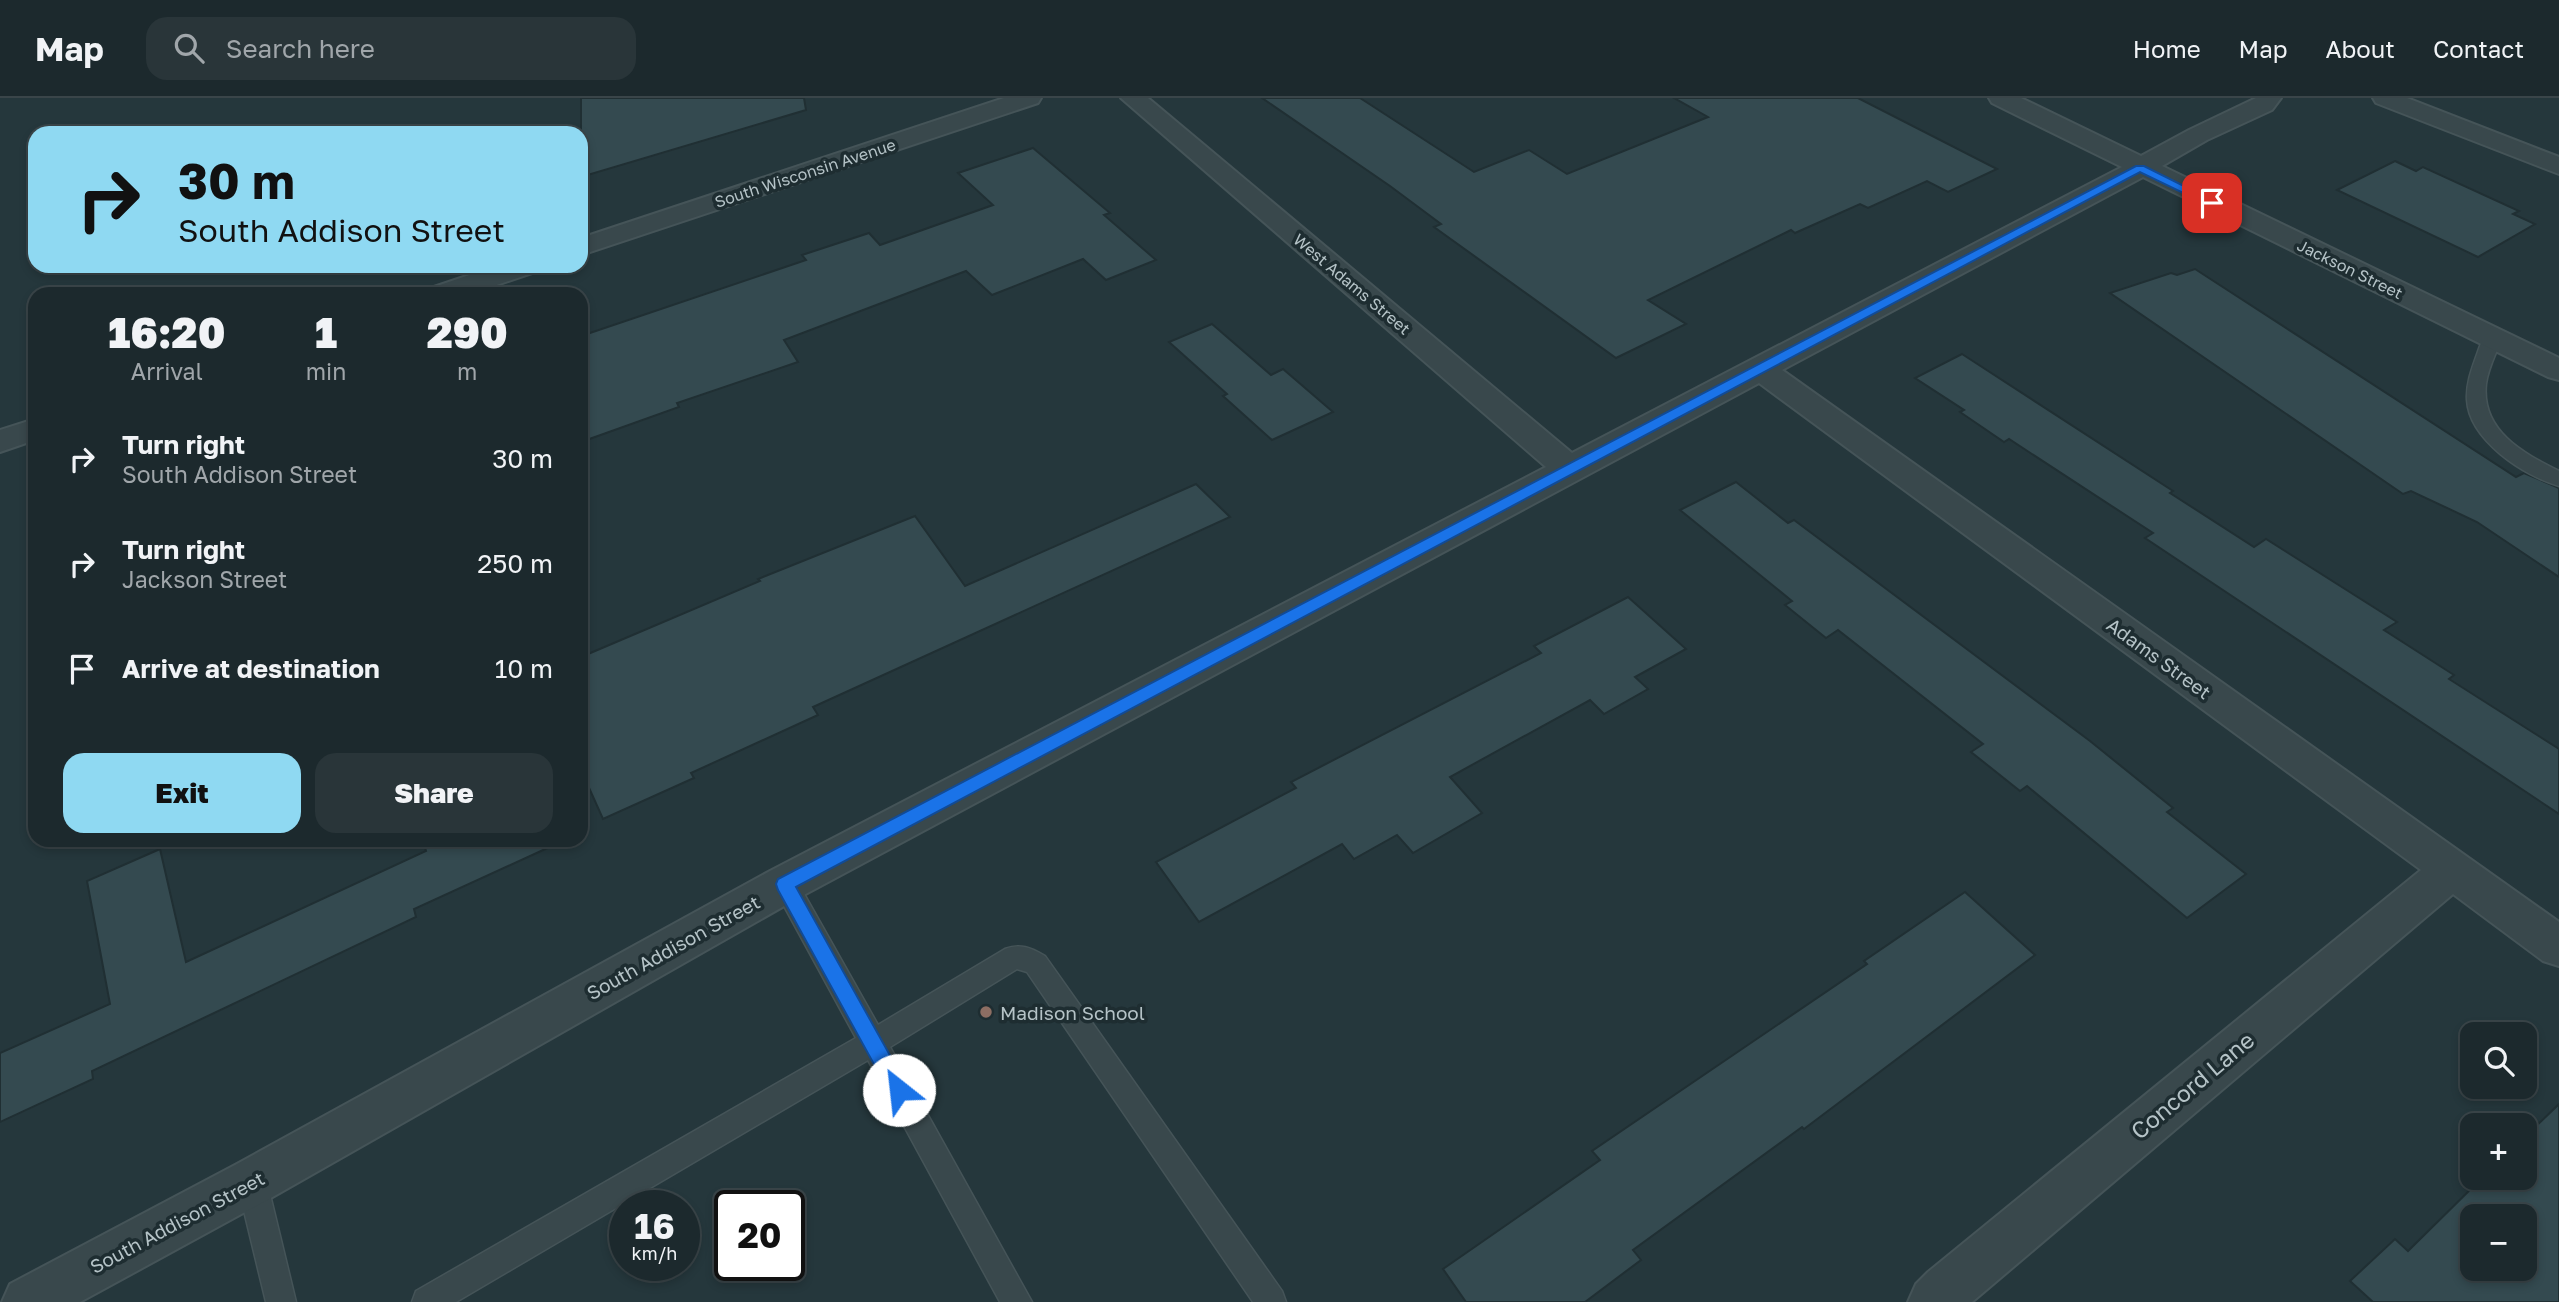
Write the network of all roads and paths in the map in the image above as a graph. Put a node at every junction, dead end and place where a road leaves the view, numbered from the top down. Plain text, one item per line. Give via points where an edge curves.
1 (1029, 98) edge
2 (1133, 98) edge
3 (2001, 98) edge
4 (2269, 98) edge
5 (2385, 98) edge
6 (2559, 166) edge
7 (2140, 168) junction
8 (588, 245) edge
9 (504, 273) edge
10 (461, 287) edge
11 (2493, 338) junction
12 (1760, 369) junction
13 (2559, 370) edge
14 (28, 431) edge
15 (0, 441) edge
16 (1570, 469) junction
17 (2559, 479) edge
18 (2452, 870) junction
19 (785, 884) junction
20 (2559, 947) edge
21 (873, 1043) junction
22 (252, 1182) junction
23 (28, 1302) edge
24 (281, 1302) edge
25 (427, 1302) edge
26 (1017, 1302) edge
27 (1271, 1302) edge
28 (1934, 1302) edge

1 - 8 street, South Wisconsin Avenue
2 - 16 street, West Adams Street
3 - 7 street, Jackson Street
4 - 7 street, South Addison Street
5 - 6 street
7 - 11 street, Jackson Street
7 - 12 street, South Addison Street
9 - 10 street
11 - 13 street, Jackson Street
11 - 17 lane via 2476,386 2479,418 2519,459
12 - 16 street, South Addison Street
12 - 18 street, Adams Street
14 - 15 street
16 - 19 street, South Addison Street
18 - 20 street, Adams Street
18 - 28 street, Concord Lane
19 - 21 lane
19 - 22 street, South Addison Street
21 - 25 lane
21 - 26 lane
21 - 27 lane via 1003,962 1014,957 1036,964
22 - 23 street, South Addison Street
22 - 24 lane

